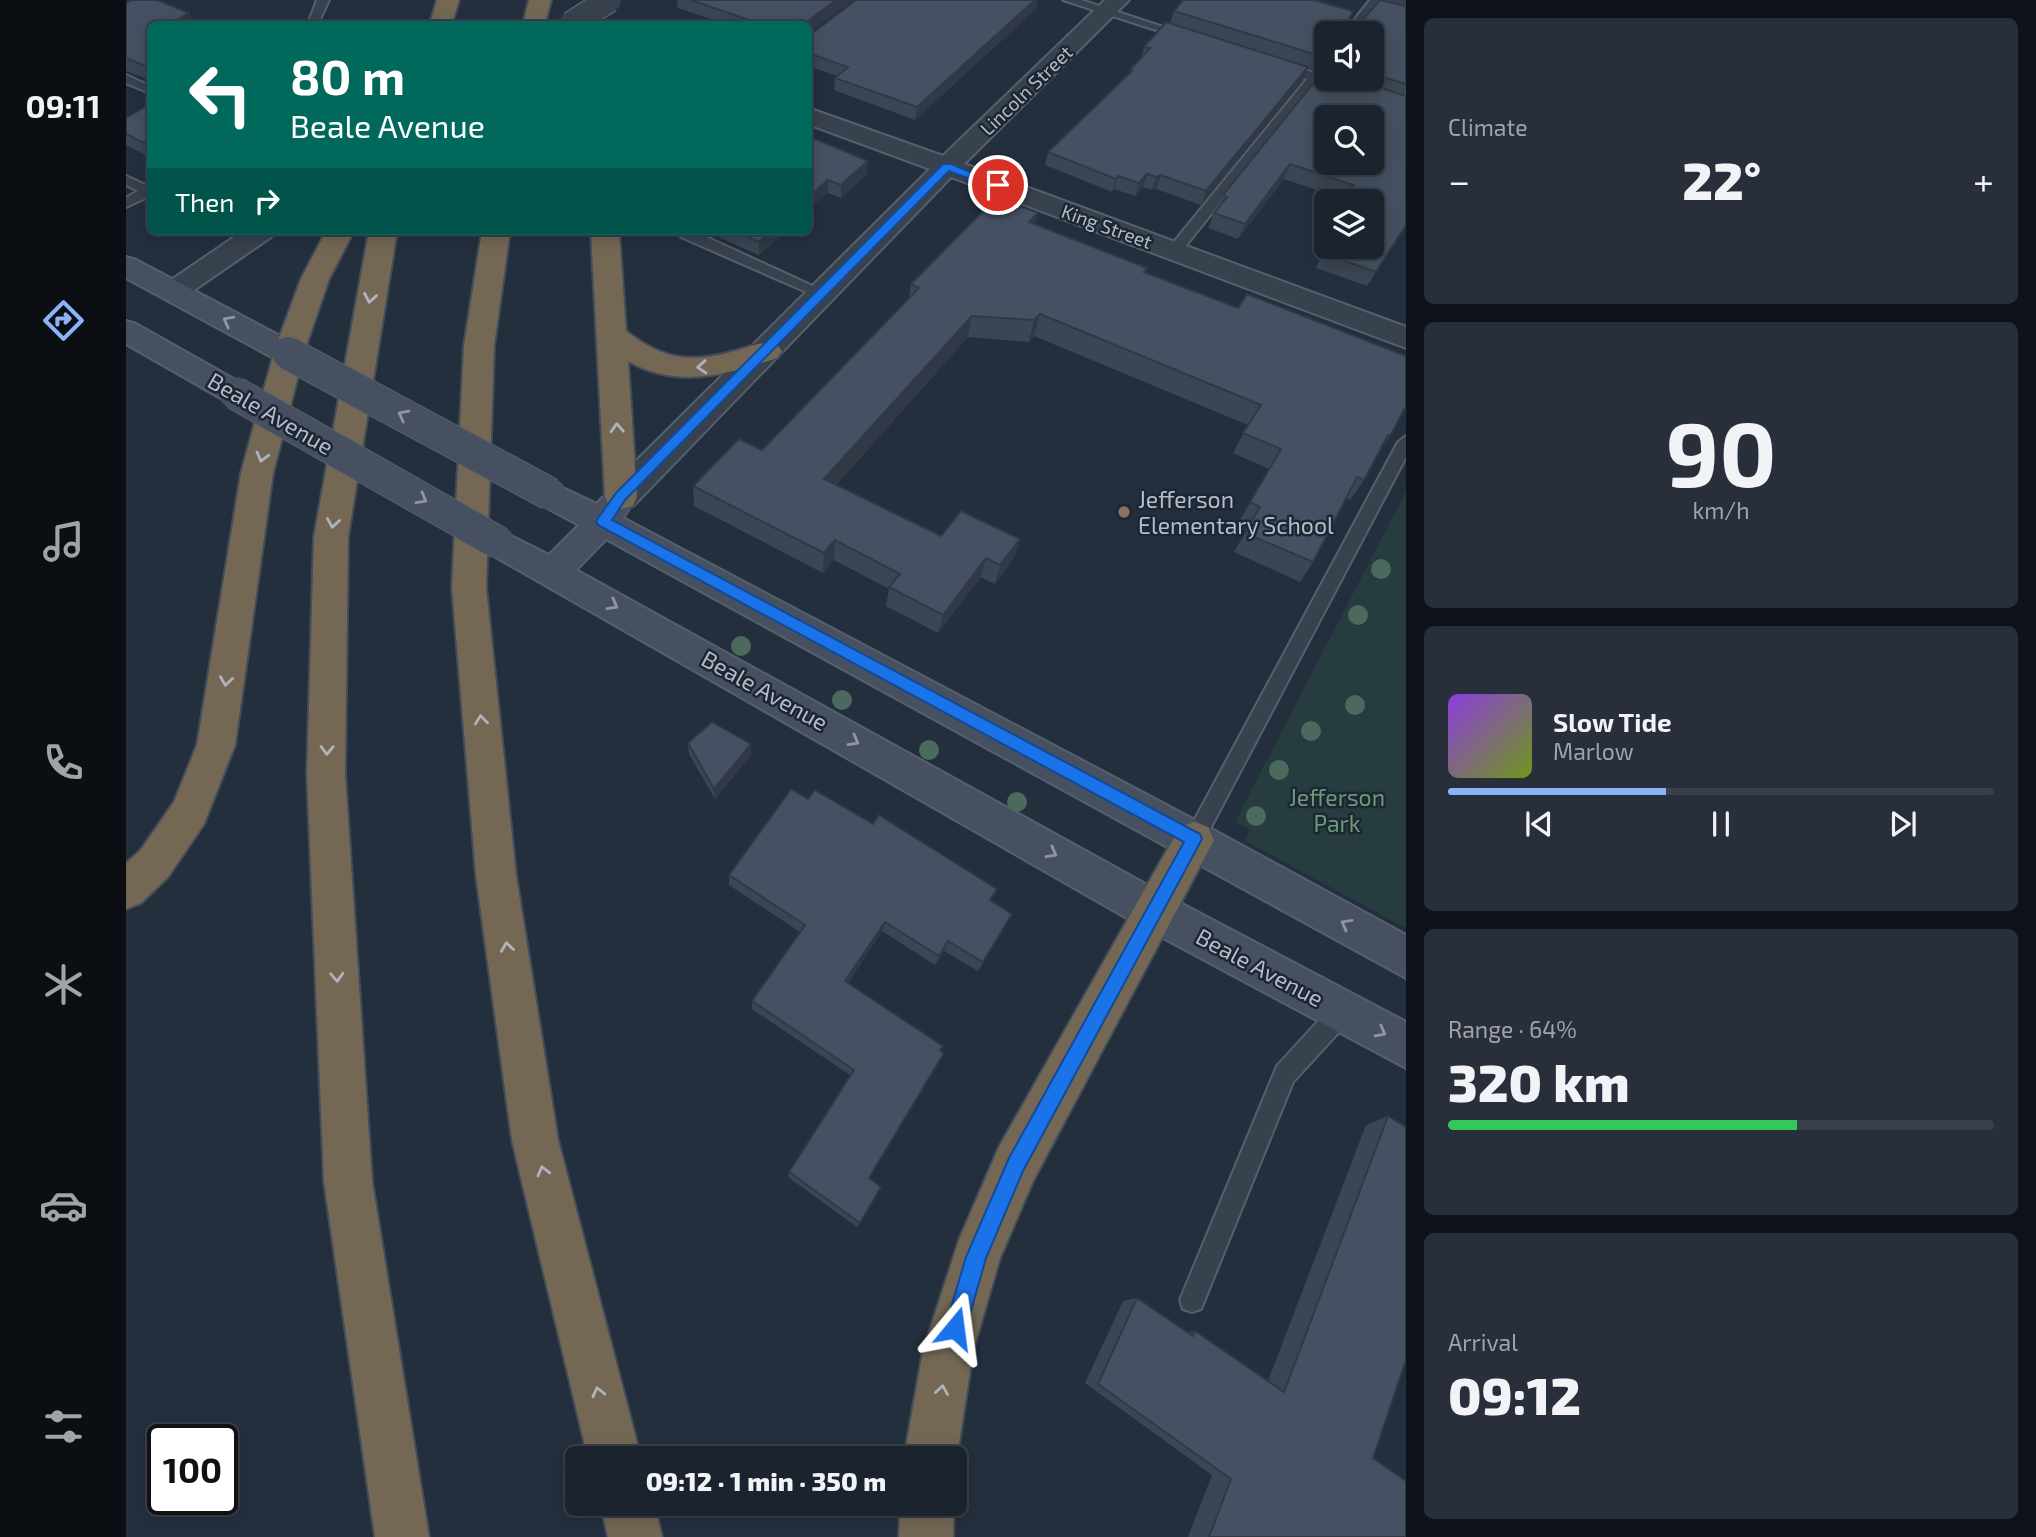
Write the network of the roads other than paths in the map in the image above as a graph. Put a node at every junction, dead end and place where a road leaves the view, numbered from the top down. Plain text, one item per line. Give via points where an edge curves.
1 (323, 0) edge
2 (448, 0) edge
3 (540, 0) edge
4 (589, 0) edge
5 (608, 0) edge
6 (1069, 0) edge
7 (1376, 0) edge
8 (1398, 0) edge
9 (1406, 2) edge
10 (1112, 6) edge
11 (314, 21) edge
12 (442, 21) edge
13 (535, 21) edge
14 (576, 21) edge
15 (590, 21) edge
16 (1359, 21) edge
17 (1198, 40) edge
18 (1263, 61) edge
19 (1314, 77) edge
20 (1314, 78) edge
21 (126, 79) edge
22 (147, 89) edge
23 (812, 116) edge
24 (947, 167) junction
25 (126, 180) edge
26 (147, 191) edge
27 (147, 193) edge
28 (126, 203) edge
29 (255, 235) edge
30 (338, 235) edge
31 (382, 235) edge
32 (495, 235) edge
33 (605, 235) edge
34 (688, 235) edge
35 (1174, 251) junction
36 (126, 265) edge
37 (174, 291) junction
38 (823, 294) junction
39 (126, 323) edge
40 (126, 331) edge
41 (612, 335) junction
42 (1406, 338) edge
43 (767, 351) junction
44 (1406, 442) edge
45 (612, 509) junction
46 (554, 571) junction
47 (1194, 839) junction
48 (126, 890) edge
49 (1154, 911) junction
50 (1406, 958) edge
51 (1342, 1012) junction
52 (1406, 1046) edge
53 (1192, 1300) dead end
54 (612, 1446) edge
55 (933, 1446) edge
56 (630, 1516) edge
57 (927, 1516) edge
58 (402, 1537) edge
59 (635, 1537) edge
60 (926, 1537) edge

1 - 11 lane
2 - 12 highway
3 - 13 highway
4 - 15 highway
5 - 14 street, bridge
6 - 10 lane
7 - 16 lane
8 - 9 street
10 - 17 lane
10 - 24 street, Lincoln Street
18 - 19 lane
20 - 35 lane
21 - 22 lane
23 - 24 street, King Street
24 - 35 street, King Street
24 - 38 street, Lincoln Street
25 - 26 lane
27 - 28 lane
29 - 37 street
30 -> 48 highway via 315,279 290,349 257,472 216,745 190,812 155,864
31 -> 58 highway via 331,537 326,774 348,1181
54 -> 32 highway via 535,1140 496,875 468,587 479,346
33 - 41 highway
34 - 38 lane
35 - 42 street, King Street
36 - 37 main road
37 - 39 main road
45 -> 37 main road, bridge via 550,494
38 - 43 street, Lincoln Street
40 -> 46 main road, Beale Avenue, bridge
43 -> 41 highway via 698,369 661,367
45 -> 41 highway
43 - 45 street, Lincoln Street
44 - 47 lane
45 - 46 main road, Lincoln Street
45 - 47 main road
46 -> 49 main road, Beale Avenue
47 - 49 highway
50 -> 47 main road
49 - 51 main road, Beale Avenue
55 -> 49 highway via 948,1351 976,1257 1016,1164
51 -> 52 main road, Beale Avenue
51 - 53 lane via 1285,1074
56 - 59 highway
57 - 60 highway

